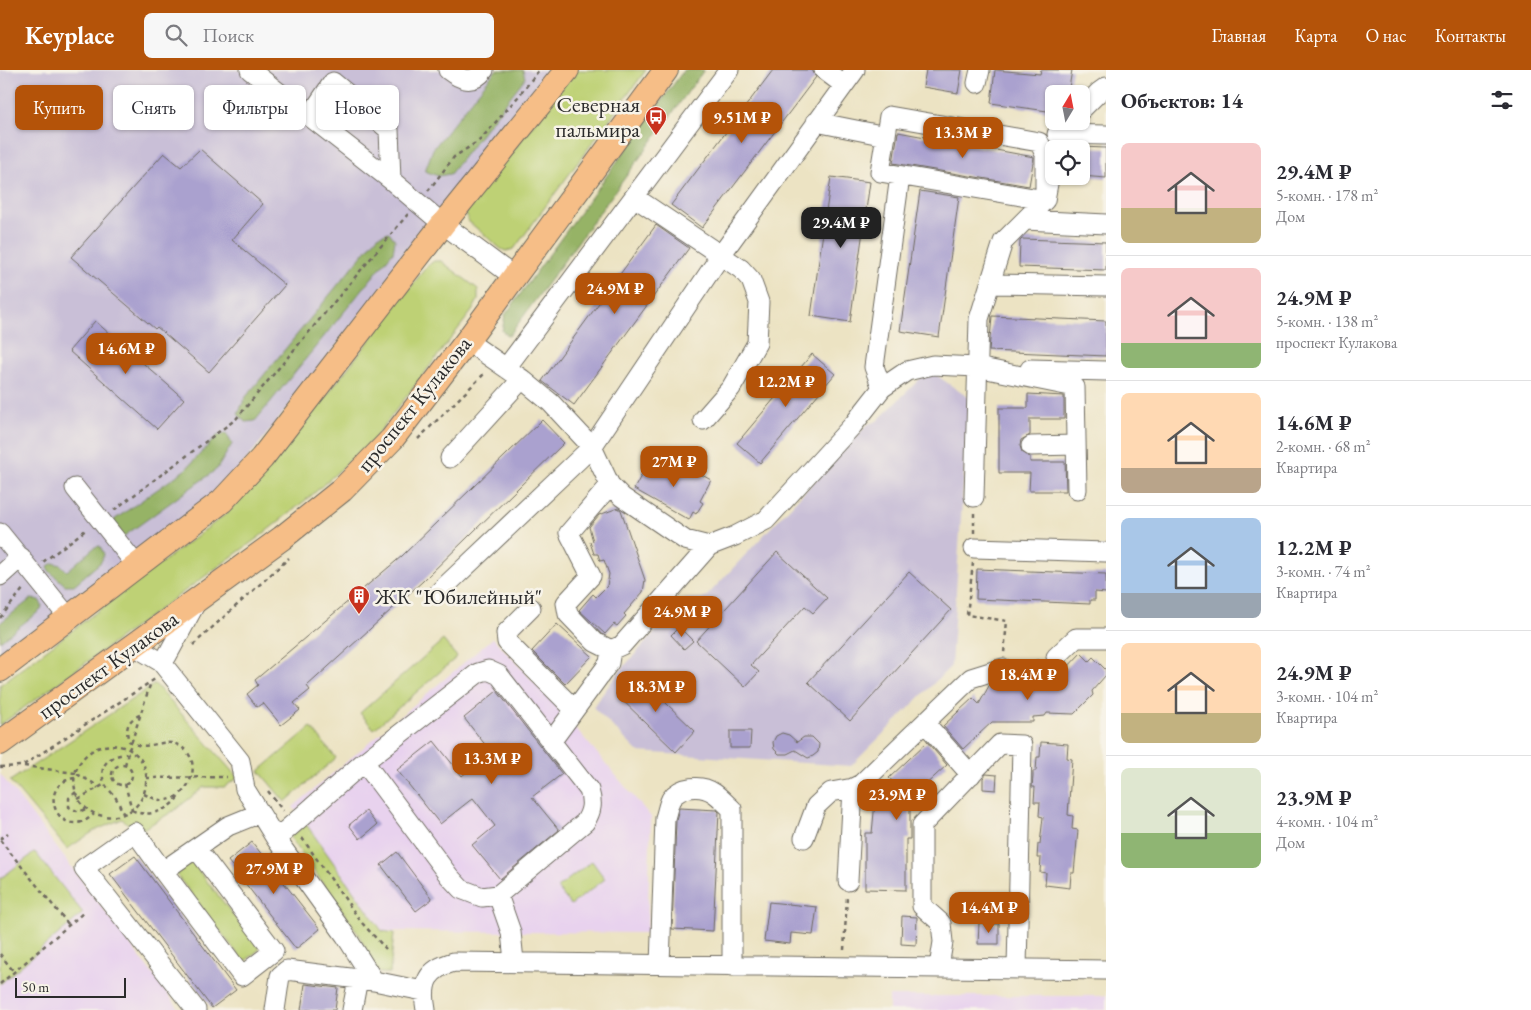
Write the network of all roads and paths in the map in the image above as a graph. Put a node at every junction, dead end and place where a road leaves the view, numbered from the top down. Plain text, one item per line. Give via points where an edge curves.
1 (250, 70) edge
2 (448, 70) edge
3 (484, 70) edge
4 (666, 70) edge
5 (730, 70) edge
6 (824, 70) edge
7 (554, 72) edge
8 (849, 77) edge
9 (1106, 87) edge
10 (1090, 101) edge
11 (310, 116) junction
12 (816, 122) junction
13 (1106, 135) edge
14 (886, 136) junction
15 (1059, 139) edge
16 (900, 176) junction
17 (391, 180) junction
18 (634, 197) junction
19 (1045, 200) junction
20 (418, 203) junction
21 (1025, 220) junction
22 (443, 224) junction
23 (1106, 224) edge
24 (721, 255) junction
25 (513, 276) junction
26 (990, 284) junction
27 (1106, 286) edge
28 (467, 341) junction
29 (977, 367) junction
30 (506, 368) junction
31 (1106, 371) edge
32 (522, 379) junction
33 (882, 388) junction
34 (703, 420) dead end
35 (1076, 445) junction
36 (1031, 446) dead end
37 (592, 447) junction
38 (450, 458) dead end
39 (610, 485) junction
40 (75, 488) dead end
41 (1077, 490) dead end
42 (974, 497) dead end
43 (100, 520) junction
44 (0, 533) edge
45 (710, 546) junction
46 (974, 548) joint
47 (1106, 552) edge
48 (21, 557) junction
49 (137, 566) junction
50 (34, 573) junction
51 (0, 576) edge
52 (439, 592) dead end
53 (199, 598) junction
54 (531, 608) dead end
55 (0, 618) edge
56 (69, 618) junction
57 (1106, 638) edge
58 (134, 646) junction
59 (611, 650) junction
60 (1056, 657) joint
61 (161, 662) junction
62 (2, 666) edge
63 (1003, 668) junction
64 (150, 683) dead end
65 (574, 709) junction
66 (140, 715) junction
67 (925, 723) junction
68 (131, 742) junction
69 (550, 742) junction
70 (0, 743) edge
71 (129, 752) junction
72 (364, 762) junction
73 (124, 765) junction
74 (22, 766) dead end
75 (76, 774) junction
76 (242, 774) junction
77 (971, 775) junction
78 (192, 777) junction
79 (75, 778) junction
80 (146, 778) junction
81 (105, 784) junction
82 (124, 784) junction
83 (264, 787) dead end
84 (98, 788) junction
85 (852, 788) junction
86 (76, 792) junction
87 (144, 794) junction
88 (179, 796) junction
89 (78, 799) junction
90 (86, 809) junction
91 (132, 810) junction
92 (260, 813) junction
93 (94, 814) junction
94 (124, 814) junction
95 (129, 819) dead end
96 (292, 824) junction
97 (8, 833) dead end
98 (276, 838) junction
99 (804, 838) dead end
100 (0, 839) edge
101 (196, 848) junction
102 (163, 871) junction
103 (848, 880) joint
104 (498, 895) junction
105 (84, 913) dead end
106 (69, 925) junction
107 (386, 949) dead end
108 (0, 954) edge
109 (514, 962) junction
110 (660, 965) junction
111 (732, 966) junction
112 (843, 966) junction
113 (939, 967) junction
114 (1017, 968) junction
115 (1106, 970) edge
116 (14, 972) junction
117 (366, 980) junction
118 (0, 984) edge
119 (423, 991) junction
120 (196, 1010) edge
121 (275, 1010) edge
122 (352, 1010) edge
123 (426, 1010) edge

1 - 11 street
2 - 3 street via 467,80 479,76
4 - 25 main road, проспект Кулакова
5 - 18 street
6 - 8 street
7 - 20 path via 518,97 480,140 454,157
7 - 22 main road
8 - 12 street
9 - 10 street
11 - 17 street
11 - 17 street via 334,82 389,130
12 - 14 street
12 - 24 street
13 - 15 street
14 - 16 street via 880,172
14 - 19 street via 888,116 1039,142 1045,154
15 - 19 street
16 - 19 street
16 - 33 street via 874,367
17 - 20 street
18 - 24 street
18 - 30 street
19 - 21 street
20 - 22 street
20 - 43 path via 236,419
21 - 23 street
21 - 26 street via 1002,242
22 - 25 street
22 - 49 main road via 262,458 222,502
24 - 34 street via 750,280 759,302 757,343 731,388
24 - 37 street
25 - 28 main road, проспект Кулакова
26 - 27 street
26 - 29 street via 979,319
28 - 30 street
28 - 53 main road, проспект Кулакова via 392,439 342,490
29 - 31 street
29 - 33 street via 933,364 907,370
29 - 35 street via 1075,387
29 - 42 street
30 - 32 street
32 - 37 street via 551,403
32 - 38 street
33 - 45 street via 853,425 766,520
35 - 36 street
35 - 41 street
37 - 39 street
37 - 52 street
39 - 45 street via 622,497 685,540
39 - 59 street via 569,533 591,576 566,603 568,614 595,642
40 - 43 street
43 - 49 street
43 - 50 path via 40,564
44 - 48 street
45 - 59 street via 622,645
46 - 47 street
46 - 63 path via 967,615 1007,621
48 - 50 street
48 - 51 street
49 - 56 main road
50 - 55 path
50 - 56 street
53 - 58 main road, проспект Кулакова
53 - 61 street
54 - 65 street via 506,633 507,642
56 - 62 main road
57 - 60 street via 1076,638
58 - 61 street
58 - 70 main road, проспект Кулакова
59 - 65 street via 609,663
60 - 63 path
61 - 76 street via 240,761
63 - 67 street via 971,678
64 - 66 path
65 - 69 street
66 - 68 path
66 - 68 path via 131,720 127,728
67 - 77 street
67 - 85 street
68 - 71 path
68 - 78 path via 144,747 171,742 182,748 191,759
69 - 72 street via 499,675 488,670 478,673
69 - 104 street via 588,790 591,812 585,822
71 - 73 path
71 - 75 path via 110,745 92,750 81,761
71 - 80 path via 142,763
71 - 81 path via 109,759 103,770
72 - 96 street
72 - 104 street via 461,889 482,898
73 - 82 path via 132,775
73 - 82 path via 115,768 112,777 118,784
74 - 75 path
75 - 79 path
75 - 84 path
76 - 78 path
76 - 92 street via 245,789
77 - 113 street via 922,825 922,906 941,923 943,942
77 - 114 street via 1000,744 1022,745
78 - 80 path
78 - 88 path
79 - 86 path
79 - 93 path via 65,781 56,790 54,802 57,813 67,822 77,823
80 - 87 path
81 - 84 path
81 - 94 path
82 - 91 path
83 - 96 path
84 - 89 path
85 - 99 street via 831,792 816,806
85 - 103 street
86 - 89 path
86 - 90 path via 68,804 79,812
87 - 88 path via 165,800
87 - 91 path
88 - 91 path via 160,811 144,813
89 - 90 path
90 - 93 path
91 - 94 path
92 - 98 street
92 - 101 street via 228,826
93 - 94 path via 108,817
94 - 95 path
96 - 98 street
96 - 107 path via 362,923
97 - 100 path
98 - 117 street via 345,935
100 - 106 path
101 - 102 street
101 - 102 street via 274,950 242,976
102 - 120 street via 135,832 84,868
103 - 112 path
104 - 109 street via 511,932
105 - 106 path
106 - 116 path
108 - 116 path
109 - 110 street
109 - 119 street via 440,965 429,976
110 - 111 street
110 - 111 street via 664,818 677,793 692,787 713,792 732,809
111 - 112 street
112 - 113 street
113 - 114 street
114 - 115 street
116 - 118 path
117 - 119 street
117 - 121 street via 287,970 280,976
117 - 122 street
119 - 123 street

